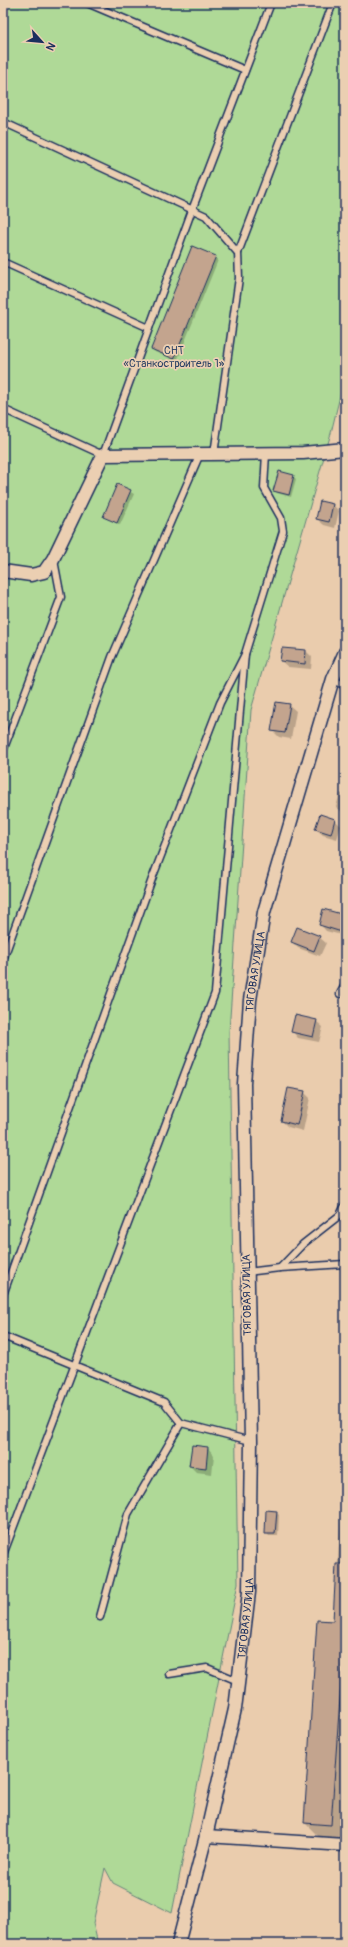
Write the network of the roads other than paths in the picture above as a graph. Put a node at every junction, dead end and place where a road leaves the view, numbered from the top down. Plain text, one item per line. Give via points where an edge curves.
1 (87, 3) edge
2 (271, 3) edge
3 (333, 3) edge
4 (245, 70) junction
5 (3, 122) edge
6 (192, 210) junction
7 (238, 253) junction
8 (3, 262) edge
9 (149, 328) junction
10 (3, 409) edge
11 (345, 449) edge
12 (266, 453) junction
13 (200, 454) junction
14 (214, 454) junction
15 (103, 455) junction
16 (53, 559) junction
17 (3, 571) edge
18 (345, 652) edge
19 (245, 654) junction
20 (333, 679) junction
21 (345, 686) edge
22 (3, 751) edge
23 (3, 960) edge
24 (345, 984) edge
25 (340, 994) dead end
26 (345, 1205) edge
27 (345, 1264) edge
28 (280, 1268) junction
29 (247, 1272) junction
30 (3, 1295) edge
31 (3, 1336) edge
32 (76, 1366) junction
33 (181, 1423) junction
34 (251, 1441) junction
35 (3, 1555) edge
36 (100, 1617) dead end
37 (169, 1674) dead end
38 (238, 1681) junction
39 (206, 1836) junction
40 (345, 1845) edge
41 (178, 1944) edge

1 - 4 lane
2 - 4 lane
3 - 7 lane
4 - 6 lane
5 - 6 lane
6 - 7 lane via 206,216
6 - 9 lane
7 - 14 lane via 239,278
8 - 9 lane
9 - 15 lane
10 - 15 lane
11 - 12 street
12 - 14 street
12 - 19 lane via 264,488 281,518 283,531
13 - 14 street
13 - 15 street
13 - 23 lane via 112,657
15 - 16 street
16 - 17 street via 44,572 31,575
16 - 22 lane via 61,597
18 - 20 street, ТЯГОВАЯ УЛИЦА
19 - 30 lane via 220,703 152,879
19 - 32 lane via 215,993
20 - 21 lane
20 - 29 street, ТЯГОВАЯ УЛИЦА via 264,912 250,1000 244,1084
24 - 25 lane
26 - 28 lane via 340,1215 303,1244
27 - 28 lane
28 - 29 lane
29 - 34 street, ТЯГОВАЯ УЛИЦА
31 - 32 lane
32 - 33 lane via 164,1402
32 - 35 lane
33 - 34 lane
33 - 36 lane via 128,1514
34 - 38 street, ТЯГОВАЯ УЛИЦА via 249,1592
37 - 38 lane via 207,1668
38 - 39 street, ТЯГОВАЯ УЛИЦА via 235,1709
39 - 40 street
39 - 41 street, ТЯГОВАЯ УЛИЦА

